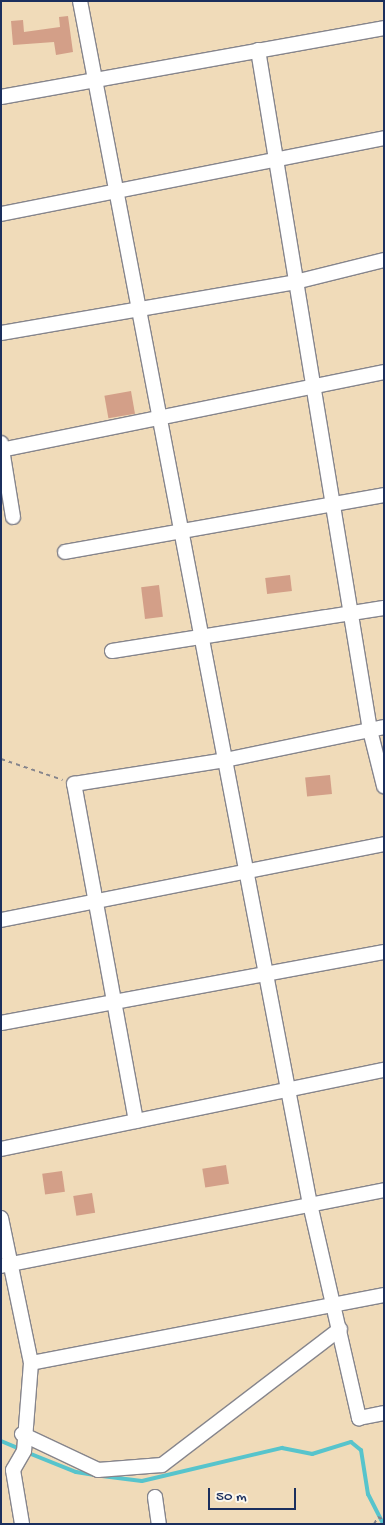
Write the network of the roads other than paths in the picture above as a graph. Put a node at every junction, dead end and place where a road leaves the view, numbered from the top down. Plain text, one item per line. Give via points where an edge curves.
1 (80, 1) edge
2 (384, 28) edge
3 (258, 50) junction
4 (94, 79) junction
5 (1, 97) edge
6 (384, 138) edge
7 (274, 158) junction
8 (117, 191) junction
9 (1, 214) edge
10 (384, 260) edge
11 (296, 282) junction
12 (139, 309) junction
13 (1, 333) edge
14 (384, 372) edge
15 (314, 386) junction
16 (159, 422) junction
17 (2, 448) edge
18 (384, 495) edge
19 (336, 504) junction
20 (13, 517) dead end
21 (184, 532) junction
22 (64, 552) dead end
23 (384, 608) edge
24 (352, 613) junction
25 (201, 639) junction
26 (112, 651) dead end
27 (377, 729) edge
28 (225, 760) junction
29 (384, 786) edge
30 (384, 844) edge
31 (245, 874) junction
32 (93, 905) junction
33 (1, 920) edge
34 (384, 952) edge
35 (266, 978) junction
36 (112, 1004) junction
37 (1, 1023) edge
38 (384, 1070) edge
39 (287, 1090) junction
40 (136, 1121) junction
41 (1, 1149) edge
42 (384, 1190) edge
43 (310, 1204) junction
44 (1, 1218) edge
45 (6, 1265) edge
46 (384, 1295) edge
47 (335, 1304) junction
48 (340, 1329) junction
49 (31, 1363) junction
50 (384, 1413) edge
51 (22, 1434) junction
52 (155, 1497) dead end
53 (22, 1524) edge
54 (159, 1524) edge

1 - 4 street
2 - 3 street
3 - 4 street
3 - 7 street
4 - 5 street
4 - 8 street
6 - 7 street
7 - 8 street
7 - 11 street
8 - 9 street
8 - 12 street
10 - 11 street
11 - 12 street
11 - 15 street
12 - 13 street
12 - 16 street
14 - 15 street
15 - 16 street
15 - 19 street
16 - 17 street
16 - 21 street
17 - 20 street
18 - 19 street
19 - 21 street
19 - 24 street
21 - 22 street
21 - 25 street
23 - 24 street
24 - 25 street
24 - 27 street
25 - 26 street
25 - 28 street
27 - 28 street
27 - 29 street
28 - 31 street
28 - 32 street via 74,784
30 - 31 street
31 - 32 street
31 - 35 street
32 - 33 street
32 - 36 street
34 - 35 street
35 - 36 street
35 - 39 street
36 - 37 street
36 - 40 street
38 - 39 street
39 - 40 street
39 - 43 street
40 - 41 street
42 - 43 street
43 - 45 street
43 - 47 street
44 - 45 street
45 - 49 street
46 - 47 street
47 - 48 street
47 - 49 street
48 - 50 street via 359,1418
48 - 51 street via 162,1464 98,1470
49 - 51 street
51 - 53 street via 24,1451 13,1470
52 - 54 street

